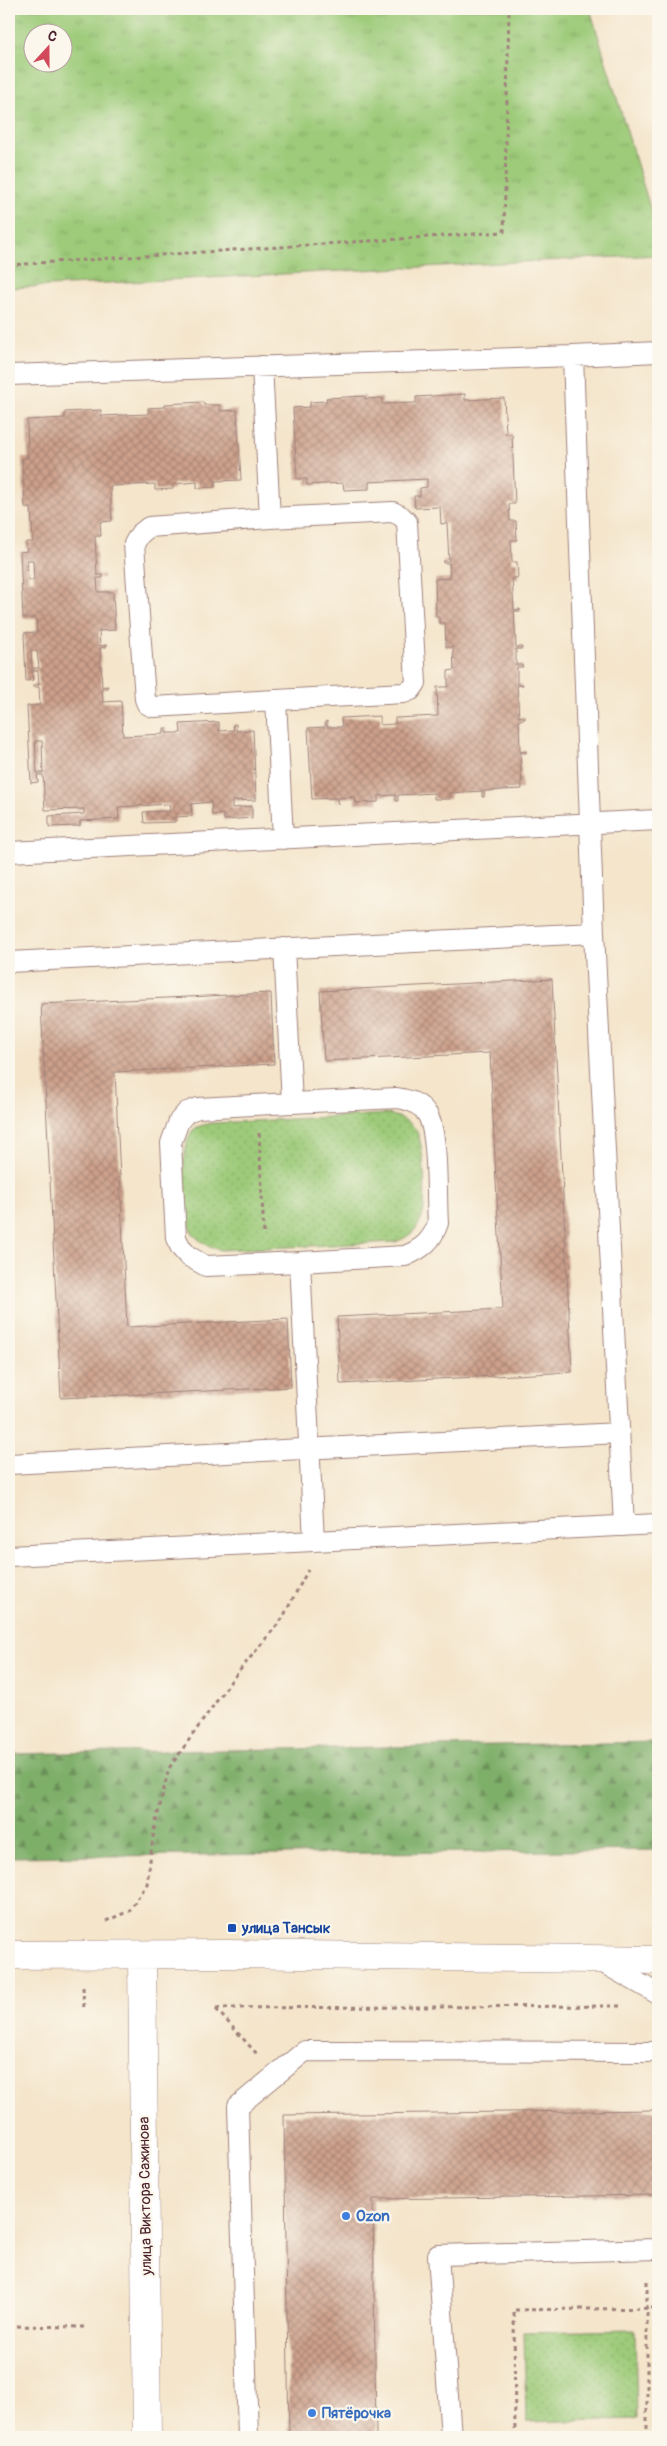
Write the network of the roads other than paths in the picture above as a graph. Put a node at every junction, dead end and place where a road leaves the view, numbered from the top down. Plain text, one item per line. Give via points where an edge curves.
1 (658, 352) edge
2 (573, 356) junction
3 (262, 366) junction
4 (9, 375) edge
5 (270, 518) junction
6 (276, 700) junction
7 (658, 820) edge
8 (590, 824) junction
9 (283, 839) junction
10 (9, 852) edge
11 (594, 933) junction
12 (284, 948) junction
13 (9, 962) edge
14 (292, 1103) junction
15 (300, 1262) junction
16 (619, 1433) junction
17 (309, 1449) junction
18 (9, 1464) edge
19 (658, 1524) edge
20 (624, 1526) junction
21 (314, 1541) junction
22 (9, 1556) edge
23 (9, 1955) edge
24 (142, 1955) junction
25 (598, 1960) junction
26 (658, 1960) edge
27 (658, 1994) edge
28 (658, 2052) edge
29 (653, 2249) edge
30 (147, 2437) edge
31 (248, 2437) edge
32 (451, 2437) edge

1 - 2 lane
2 - 3 lane
2 - 8 lane
3 - 4 lane
3 - 5 lane
5 - 6 lane via 149,527 134,544 147,704 153,707
5 - 6 lane via 393,512 407,522 416,683 404,694
6 - 9 lane
7 - 8 lane
8 - 9 lane
8 - 11 lane
9 - 10 lane
11 - 12 lane
11 - 16 lane
12 - 13 lane
12 - 14 lane
14 - 15 lane via 198,1108 187,1112 174,1128 171,1143 176,1238 188,1256 206,1266
14 - 15 lane via 397,1098 420,1106 433,1130 438,1223 427,1244 405,1256
15 - 17 lane
16 - 17 lane
16 - 20 lane
17 - 18 lane
17 - 21 lane
19 - 20 lane
20 - 21 lane
21 - 22 lane
23 - 24 street
24 - 25 street
24 - 30 street, улица Виктора Сажинова
25 - 26 street
25 - 27 lane
28 - 31 lane via 305,2051 238,2106
29 - 32 lane via 438,2255

